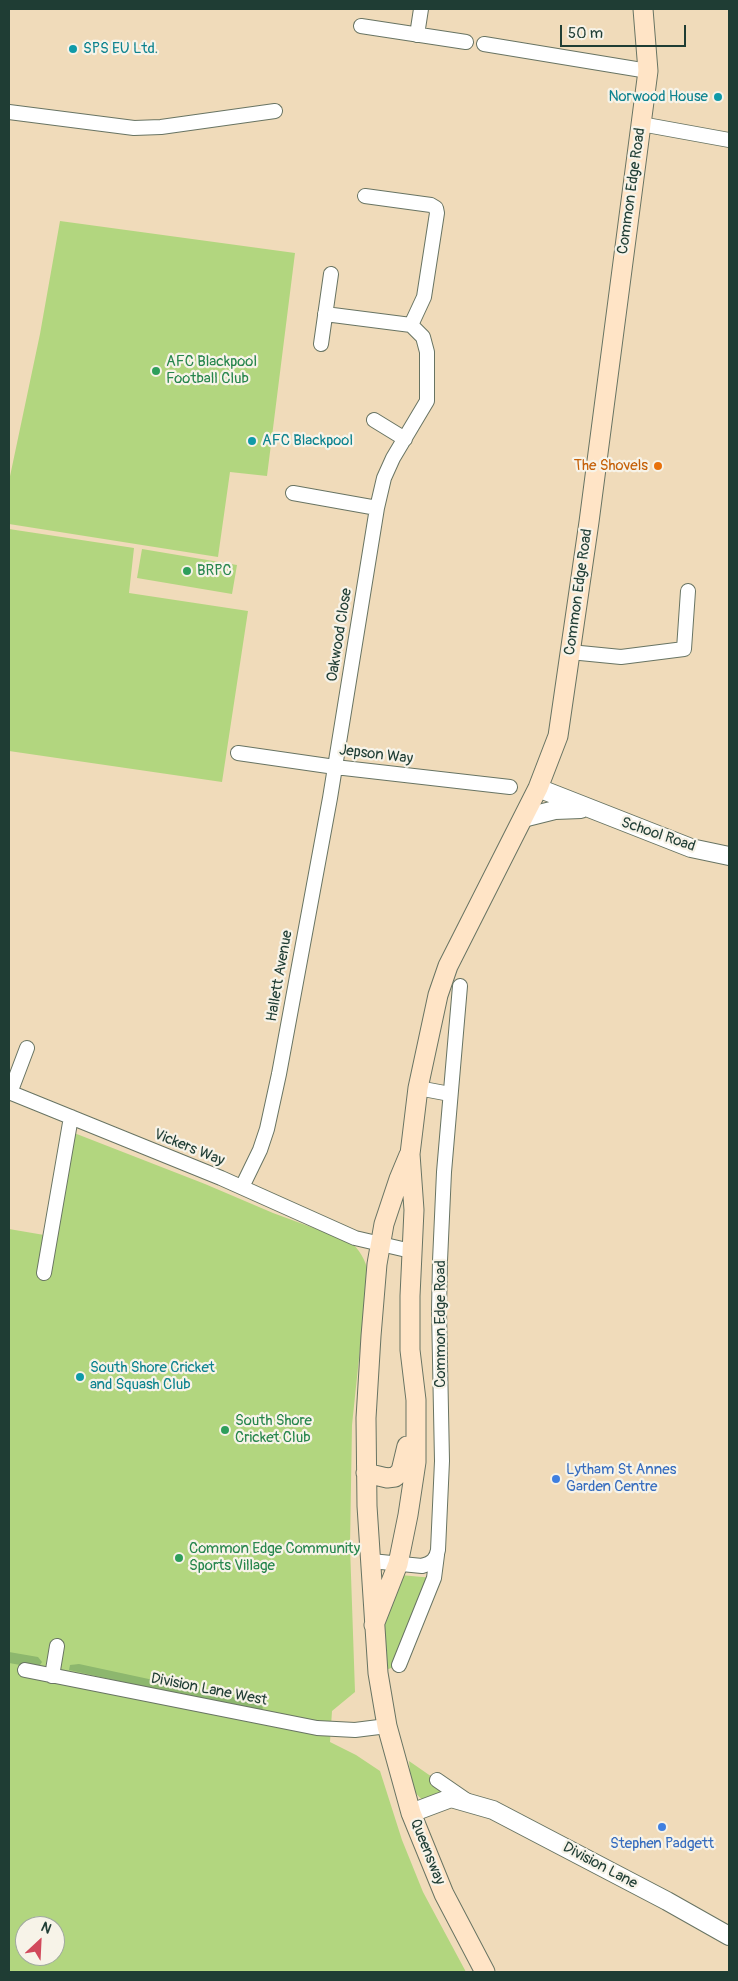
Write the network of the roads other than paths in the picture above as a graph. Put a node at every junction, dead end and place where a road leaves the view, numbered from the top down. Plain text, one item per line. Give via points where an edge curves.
1 (421, 9) edge
2 (644, 9) edge
3 (361, 26) dead end
4 (417, 35) junction
5 (466, 42) dead end
6 (484, 44) dead end
7 (648, 71) junction
8 (275, 111) dead end
9 (9, 112) edge
10 (641, 124) junction
11 (729, 140) edge
12 (365, 196) dead end
13 (331, 274) dead end
14 (325, 314) junction
15 (411, 325) junction
16 (321, 344) dead end
17 (374, 420) dead end
18 (405, 439) junction
19 (293, 494) dead end
20 (376, 508) junction
21 (688, 591) dead end
22 (570, 652) junction
23 (238, 753) dead end
24 (335, 767) junction
25 (510, 787) dead end
26 (538, 788) junction
27 (589, 809) junction
28 (523, 818) junction
29 (729, 856) edge
30 (460, 986) dead end
31 (27, 1048) dead end
32 (418, 1088) junction
33 (9, 1093) edge
34 (450, 1094) junction
35 (71, 1117) junction
36 (410, 1154) junction
37 (242, 1187) junction
38 (384, 1224) junction
39 (355, 1238) junction
40 (380, 1244) junction
41 (411, 1251) junction
42 (378, 1264) junction
43 (44, 1273) dead end
44 (413, 1384) junction
45 (366, 1473) junction
46 (437, 1555) junction
47 (371, 1561) junction
48 (398, 1564) junction
49 (374, 1625) junction
50 (56, 1646) dead end
51 (399, 1666) dead end
52 (25, 1670) dead end
53 (52, 1676) junction
54 (387, 1726) junction
55 (437, 1780) dead end
56 (468, 1802) junction
57 (412, 1813) junction
58 (729, 1936) edge
59 (485, 1972) edge

1 - 4 street
2 - 7 main road, Common Edge Road
3 - 4 street
4 - 5 street
6 - 7 street
7 - 10 main road, Common Edge Road
8 - 9 street via 134,128
10 - 11 street
10 - 22 main road, Common Edge Road
12 - 15 street via 436,208 424,297
13 - 14 street
14 - 15 street
14 - 16 street
15 - 18 street, Oakwood Close via 423,337 427,352 427,400
17 - 18 street
18 - 20 street, Oakwood Close via 384,478
19 - 20 street
20 - 24 street, Oakwood Close
21 - 22 street via 684,649 621,656
22 - 26 main road, Common Edge Road via 558,736
23 - 24 street, Jepson Way
24 - 25 street, Jepson Way
24 - 37 street, Hallett Avenue via 273,1101 260,1150
26 - 27 street, School Road
26 - 28 main road, Common Edge Road
27 - 28 street, School Road via 561,809
27 - 29 street, School Road via 691,848
28 - 32 main road, Common Edge Road via 448,966 438,995
30 - 34 street, Common Edge Road
31 - 33 street
32 - 34 street
32 - 36 main road, Common Edge Road
33 - 35 street, Vickers Way
34 - 46 street, Common Edge Road via 440,1261 442,1462
35 - 37 street, Vickers Way
35 - 43 street
36 - 38 main road, Common Edge Road via 398,1178
36 - 41 main road, Common Edge Road via 414,1210
37 - 39 street, Vickers Way
38 - 39 street
38 - 40 main road, Common Edge Road
39 - 40 street, Vickers Way
39 - 42 street, Vickers Way via 369,1250
40 - 41 street, Vickers Way
40 - 42 main road, Common Edge Road
41 - 44 main road, Common Edge Road
42 - 45 main road, Common Edge Road via 366,1418
44 - 45 main road via 408,1402 408,1443 401,1471 391,1478
44 - 48 main road, Common Edge Road via 416,1462
45 - 47 main road, Common Edge Road
46 - 48 street via 430,1564 422,1566
46 - 51 street, Common Edge Road via 434,1578
47 - 48 street
47 - 49 main road, Common Edge Road
48 - 49 main road, Common Edge Road
49 - 54 main road, Common Edge Road
50 - 53 street
52 - 53 street, Division Lane West
53 - 54 street, Division Lane West via 317,1728 355,1730
54 - 57 main road, Queensway
55 - 56 street, Division Lane
56 - 57 street, Division Lane via 445,1799
56 - 58 street, Division Lane via 493,1810
57 - 59 main road, Queensway via 444,1894

